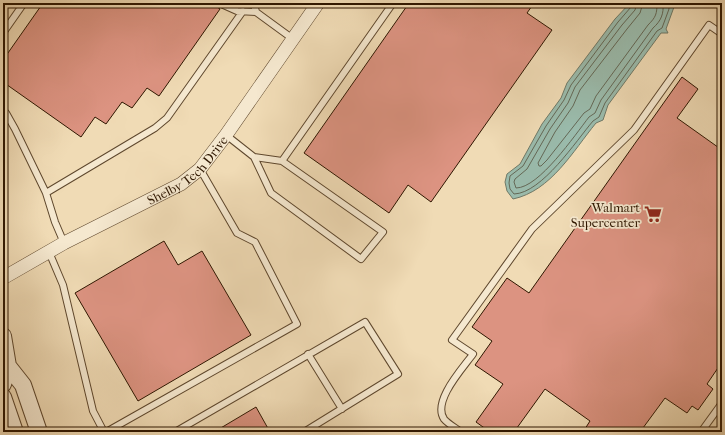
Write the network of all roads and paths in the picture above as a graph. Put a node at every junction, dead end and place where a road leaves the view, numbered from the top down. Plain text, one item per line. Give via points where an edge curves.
1 (24, 3) edge
2 (219, 3) edge
3 (254, 3) edge
4 (318, 3) edge
5 (393, 3) edge
6 (243, 11) junction
7 (256, 12) junction
8 (3, 33) edge
9 (722, 34) edge
10 (292, 39) junction
11 (3, 110) edge
12 (226, 135) junction
13 (254, 157) junction
14 (282, 161) junction
15 (200, 168) junction
16 (46, 193) junction
17 (64, 243) junction
18 (49, 252) junction
19 (3, 278) edge
20 (3, 336) edge
21 (308, 354) junction
22 (8, 366) junction
23 (3, 384) edge
24 (3, 397) edge
25 (722, 403) edge
26 (342, 409) junction
27 (15, 432) edge
28 (40, 432) edge
29 (105, 432) edge
30 (175, 432) edge
31 (304, 432) edge
32 (461, 432) edge
33 (701, 432) edge

1 - 8 lane
2 - 6 lane via 236,11
3 - 7 lane
4 - 10 street, Shelby Tech Drive
5 - 14 lane
6 - 7 lane
6 - 16 lane via 167,118
7 - 10 lane
9 - 32 lane via 709,25 634,130 532,229 452,340 473,354 440,405 444,419
10 - 12 street, Shelby Tech Drive
11 - 16 lane
12 - 13 lane
12 - 15 street, Shelby Tech Drive
13 - 14 lane
13 - 14 lane via 271,193 361,259 383,232
15 - 17 street, Shelby Tech Drive via 180,184
15 - 29 lane via 237,232 255,242 297,324
16 - 17 lane
17 - 18 street, Shelby Tech Drive
18 - 19 street, Shelby Tech Drive
18 - 29 lane via 63,285 92,411
20 - 22 street
21 - 26 lane
21 - 26 lane via 365,322 398,374
21 - 30 lane
22 - 23 street
22 - 28 street via 23,385
24 - 27 street
25 - 33 lane
26 - 31 lane

